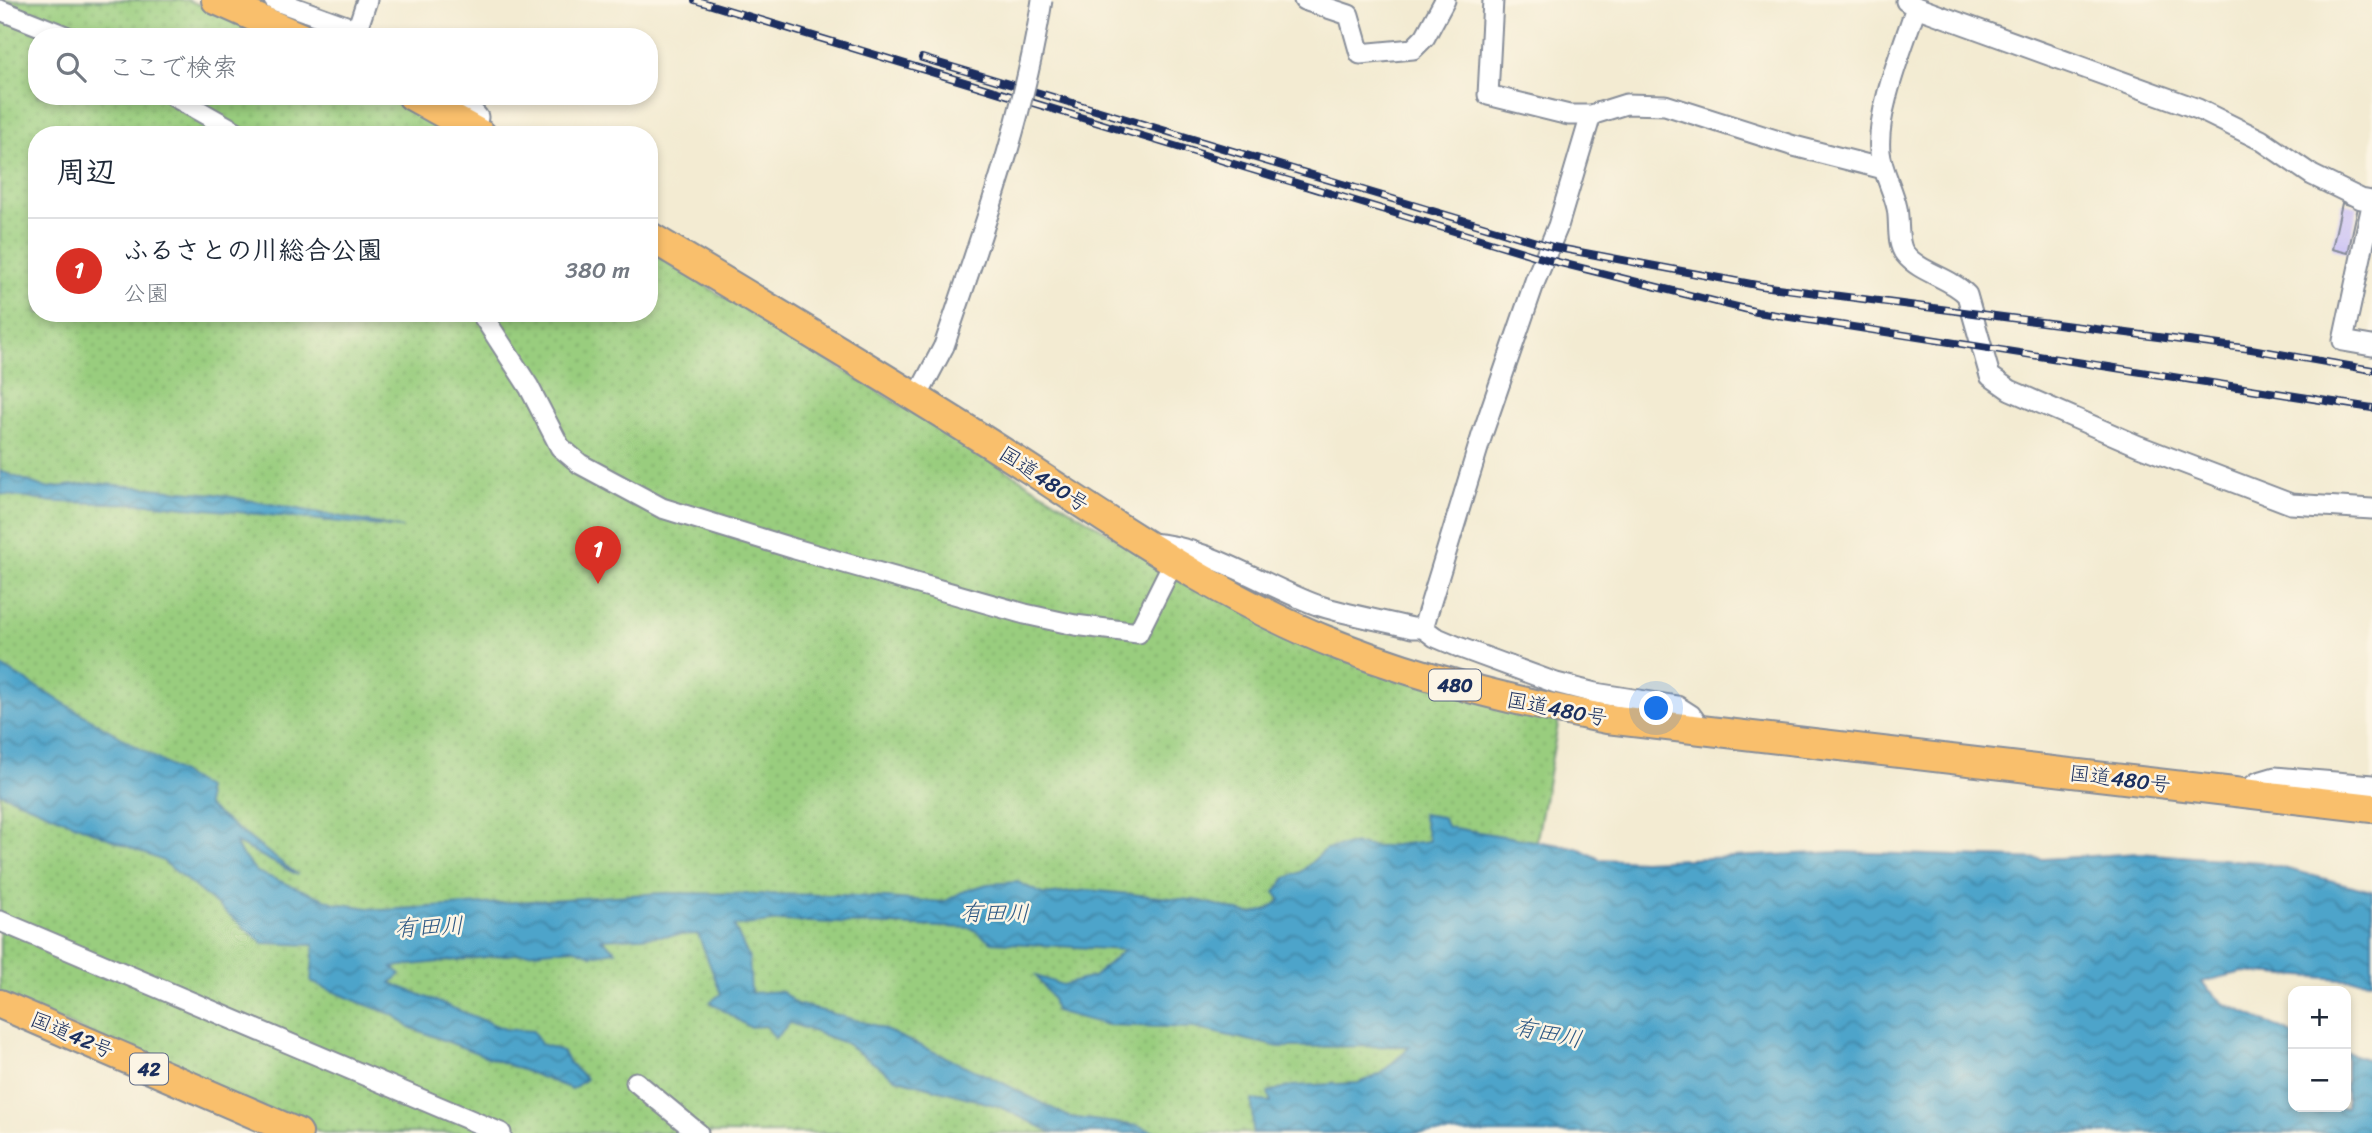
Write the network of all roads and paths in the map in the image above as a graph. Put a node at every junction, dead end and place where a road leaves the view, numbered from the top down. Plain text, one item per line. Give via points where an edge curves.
1 (216, 0) edge
2 (274, 0) edge
3 (367, 0) edge
4 (1042, 0) edge
5 (1304, 0) edge
6 (1445, 0) edge
7 (1493, 0) edge
8 (1910, 4) edge
9 (0, 10) edge
10 (45, 28) edge
11 (280, 28) edge
12 (350, 28) edge
13 (364, 28) edge
14 (189, 105) edge
15 (428, 105) edge
16 (467, 105) edge
17 (1591, 114) junction
18 (226, 126) edge
19 (466, 126) edge
20 (479, 126) edge
21 (1884, 169) junction
22 (2372, 203) edge
23 (658, 241) edge
24 (487, 322) edge
25 (2372, 346) edge
26 (917, 397) junction
27 (2372, 509) edge
28 (1142, 543) junction
29 (1173, 563) junction
30 (1423, 628) junction
31 (1702, 730) junction
32 (2372, 785) edge
33 (2243, 793) junction
34 (2372, 808) edge
35 (0, 921) edge
36 (0, 1004) edge
37 (30, 1017) junction
38 (0, 1020) edge
39 (636, 1082) dead end
40 (298, 1133) edge
41 (501, 1133) edge
42 (698, 1133) edge

1 - 11 highway
2 - 12 street
3 - 13 street
4 - 26 street, bridge via 1012,133 944,346
5 - 6 street via 1349,15 1360,54 1413,49
7 - 17 street via 1488,95 1569,115
8 - 21 street via 1886,102 1880,150
8 - 22 street via 2198,109 2261,140 2312,175
9 - 10 street
14 - 18 street
15 - 19 highway
16 - 20 street via 478,117
17 - 21 street via 1626,104 1665,105
17 - 30 street via 1558,226 1482,435
21 - 27 street via 1897,207 1901,248 1915,264 1958,285 1967,295 1990,376 2010,390 2139,446 2291,503
22 - 25 street via 2343,341
23 - 26 highway, 国道480号 / 480
24 - 29 street via 529,387 560,447 580,464 662,508 966,599 1110,631 1138,633
26 - 28 highway, 国道480号 / 480
28 - 29 highway, 国道480号 / 480
28 - 30 street via 1178,546 1318,605
29 - 31 highway, 国道480号 / 480 via 1274,617 1338,645 1438,679 1496,697 1594,717
30 - 31 street via 1461,648 1556,683 1677,706
31 - 33 highway, 国道480号 / 480
32 - 33 street via 2275,777
33 - 34 highway, 国道480号 / 480
35 - 41 street
36 - 37 highway, 国道42号 / 42
37 - 38 street via 16,1022
37 - 40 highway, 国道42号 / 42
39 - 42 street

